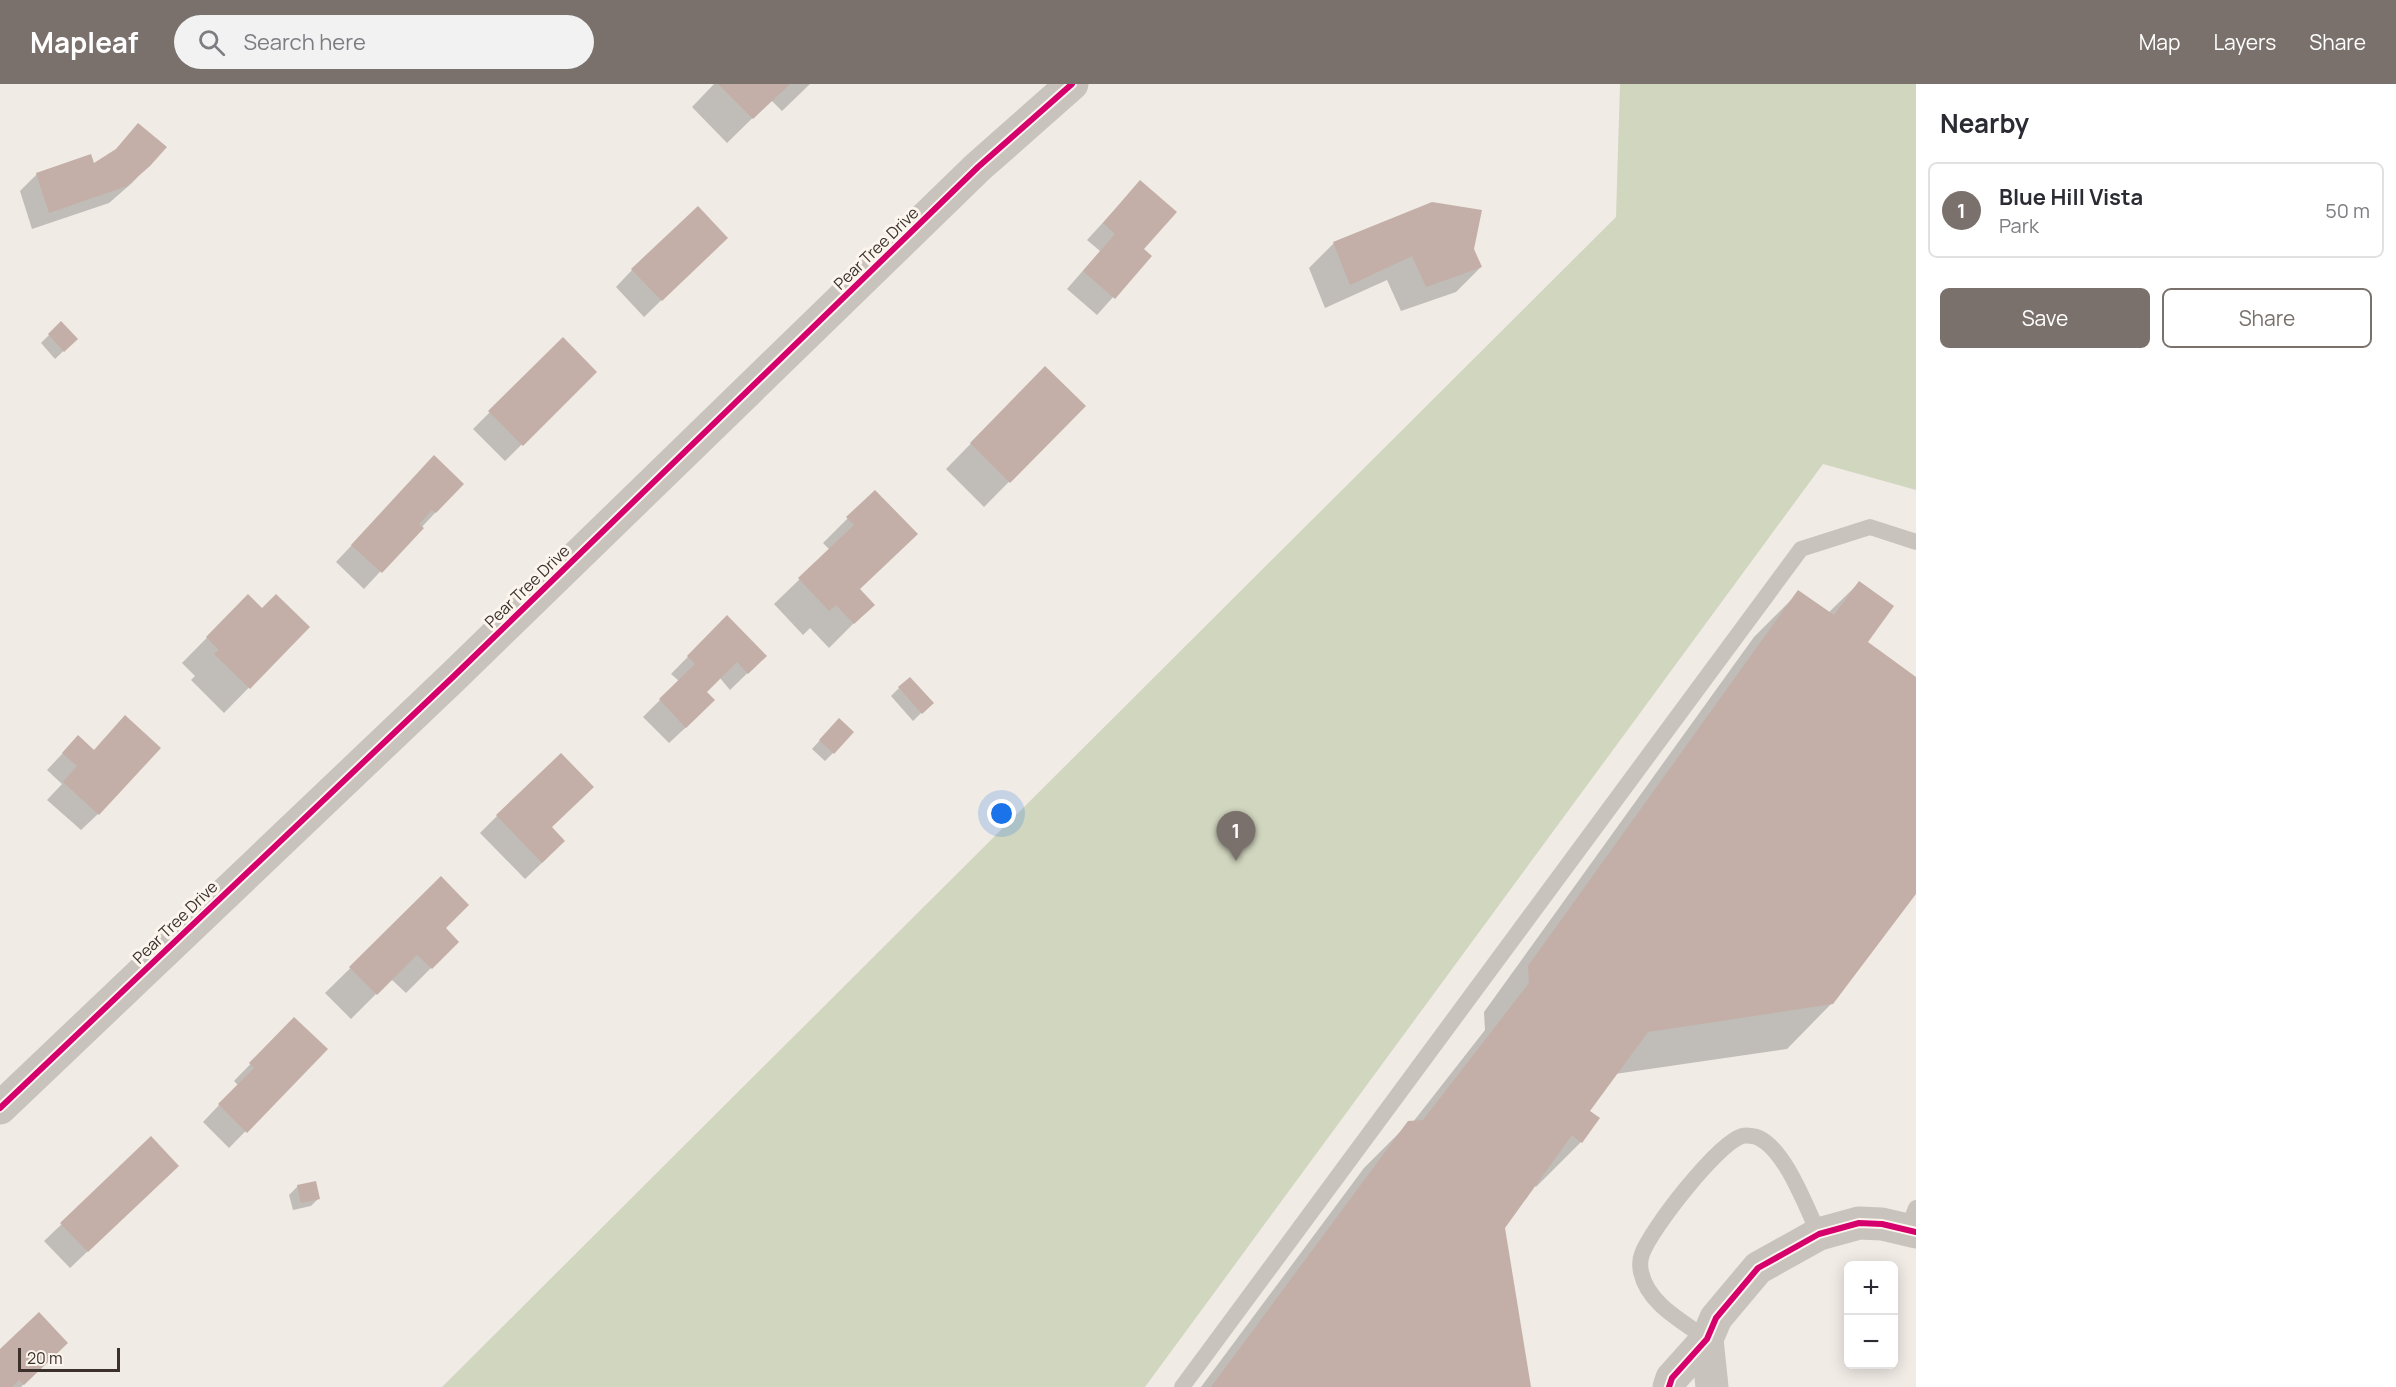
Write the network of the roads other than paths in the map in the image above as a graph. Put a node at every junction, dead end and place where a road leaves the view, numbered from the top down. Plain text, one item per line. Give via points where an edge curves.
1 (1072, 84) edge
2 (1916, 542) edge
3 (0, 1108) edge
4 (1913, 1223) edge
5 (1820, 1234) junction
6 (1707, 1340) junction
7 (1182, 1387) edge
8 (1669, 1387) edge
9 (1712, 1387) edge

1 - 3 street, Pear Tree Drive via 978,168
2 - 7 lane via 1869,527 1801,549
4 - 5 street via 1859,1223
5 - 6 street via 1758,1268 1716,1318
5 - 6 lane via 1772,1145 1743,1136 1716,1153 1653,1232 1641,1256 1640,1270 1647,1289 1659,1304
6 - 8 street via 1672,1378
6 - 9 street

